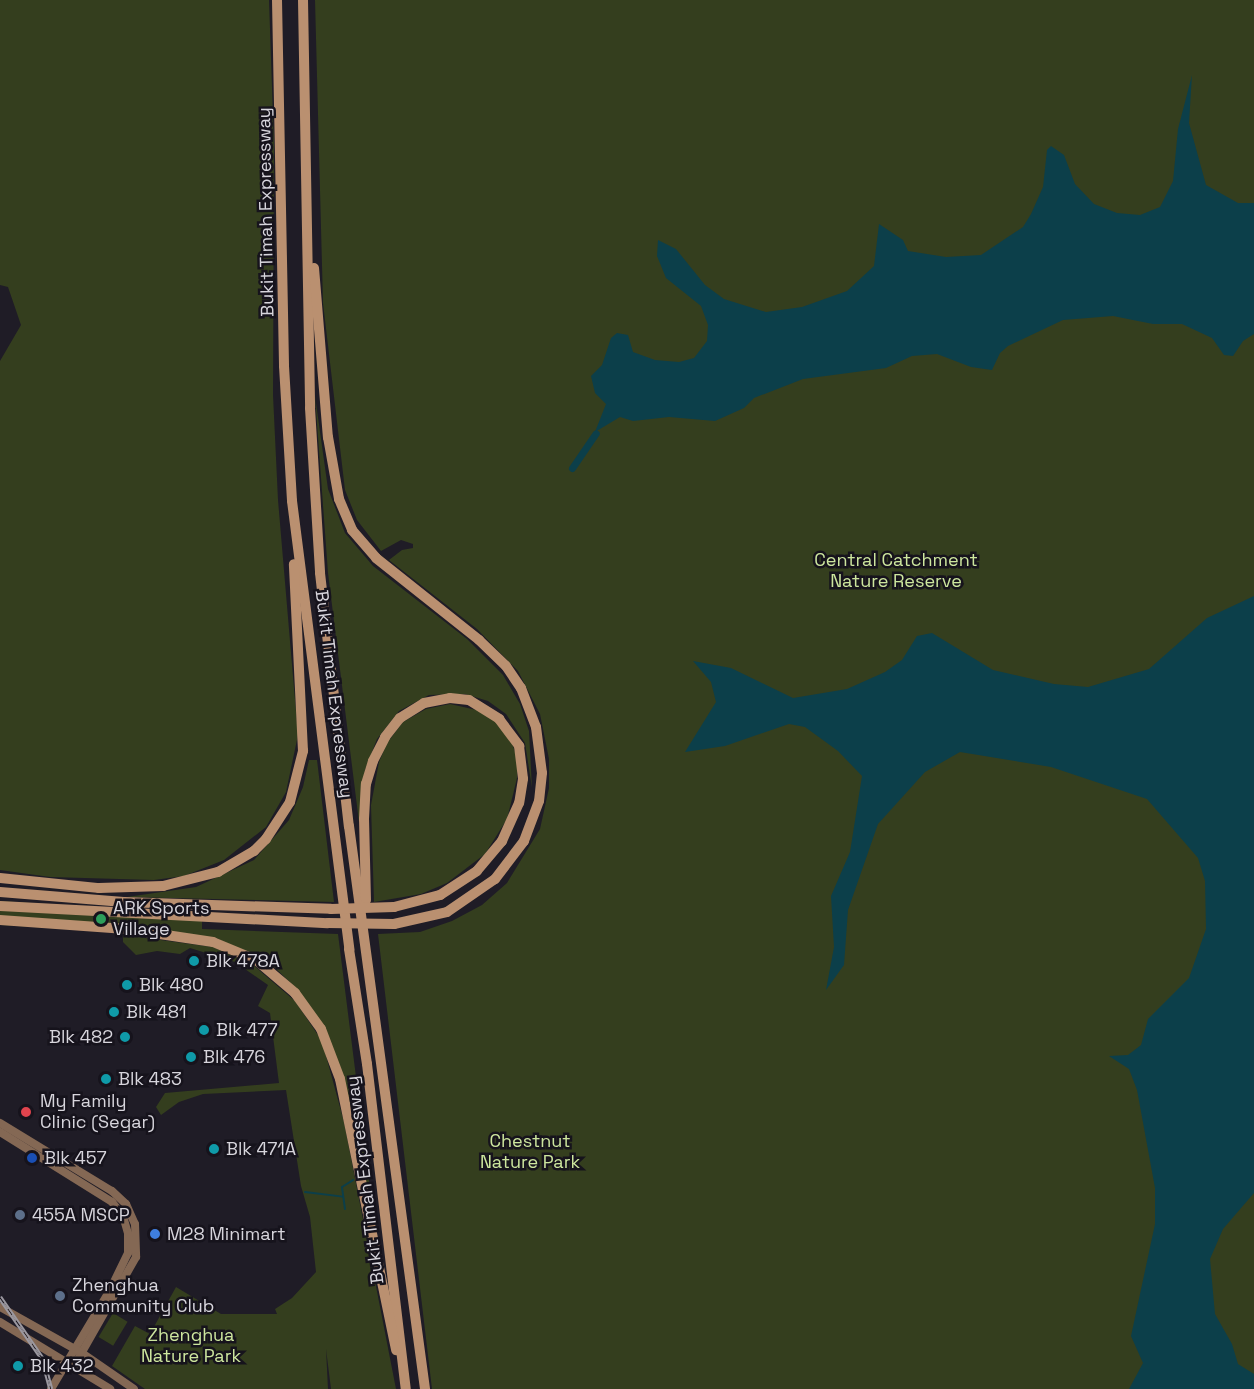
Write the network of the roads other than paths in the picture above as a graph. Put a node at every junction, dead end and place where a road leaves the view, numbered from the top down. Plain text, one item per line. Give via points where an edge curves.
1 (277, 0) edge
2 (303, 0) edge
3 (308, 250) junction
4 (292, 501) junction
5 (0, 878) edge
6 (0, 892) edge
7 (0, 906) edge
8 (0, 920) edge
9 (366, 928) junction
10 (0, 1123) edge
11 (0, 1132) edge
12 (0, 1307) edge
13 (0, 1322) edge
14 (73, 1348) junction
15 (82, 1353) junction
16 (65, 1361) junction
17 (74, 1366) junction
18 (62, 1372) junction
19 (404, 1373) junction
20 (51, 1389) edge
21 (110, 1389) edge
22 (134, 1389) edge
23 (406, 1389) edge
24 (425, 1389) edge

1 - 4 highway, Bukit Timah Expressway via 284,366
2 - 3 highway, Bukit Timah Expressway
3 - 7 highway, bridge via 314,269 328,437 339,499 352,530 376,558 479,640 506,666 521,688 538,735 542,773 538,801 524,841 495,879 447,912 411,922 373,925 182,919
3 - 9 highway, Bukit Timah Expressway via 312,459 320,573 349,826
4 - 5 highway via 303,751 296,787 278,825 254,851 218,872 163,886 135,888
4 - 19 highway, Bukit Timah Expressway
6 - 9 highway, bridge via 124,902 360,909 394,907 441,895 477,871 502,841 519,803 523,779 519,746 499,719 469,700 450,698 424,703 400,718 384,737 366,784 364,819
8 - 19 highway via 193,937 256,960 300,998 328,1042 340,1079 391,1335
9 - 24 highway, Bukit Timah Expressway
10 - 15 street via 112,1191 132,1214 137,1235 136,1257
11 - 14 street via 107,1198 126,1224 128,1253
12 - 14 street
13 - 16 street
14 - 15 street
14 - 16 street
15 - 17 street
15 - 22 street
16 - 17 street
16 - 18 street
17 - 18 street
17 - 21 street
18 - 20 street
19 - 23 highway, Bukit Timah Expressway

